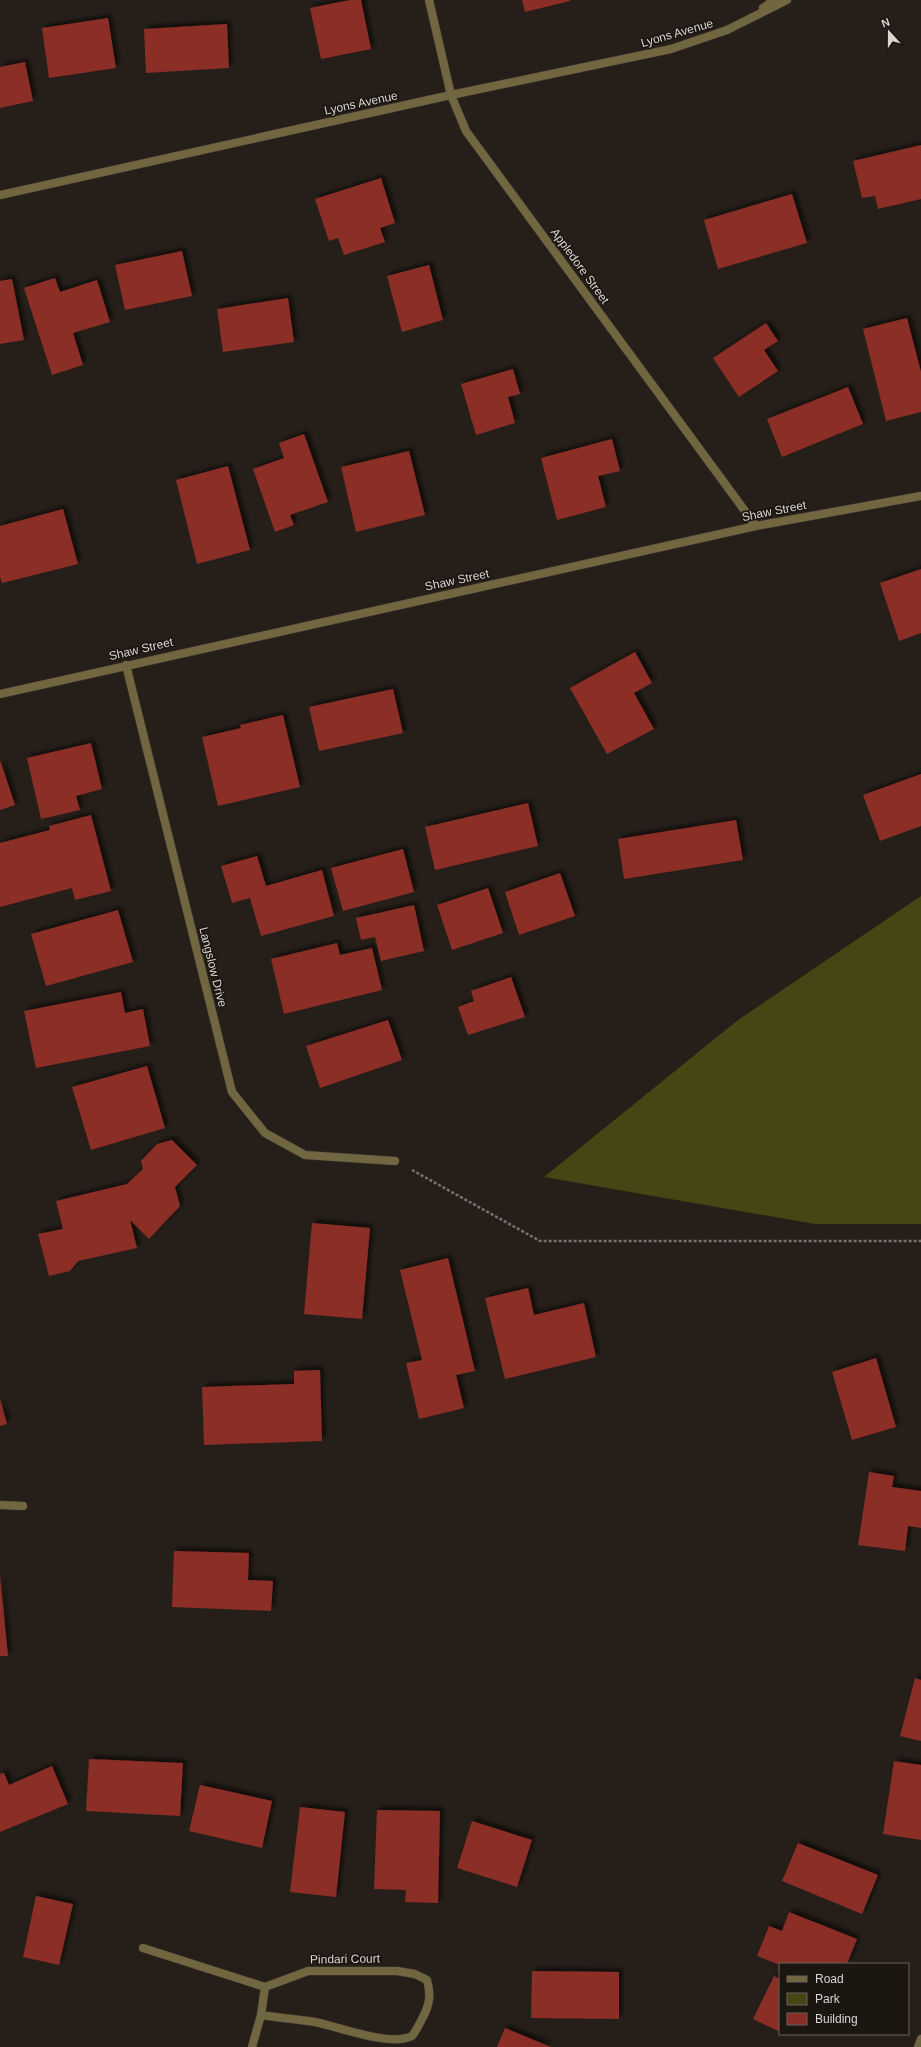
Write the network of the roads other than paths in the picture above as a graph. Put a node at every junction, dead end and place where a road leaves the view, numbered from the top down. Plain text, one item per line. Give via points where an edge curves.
1 (429, 0) edge
2 (774, 0) edge
3 (787, 0) edge
4 (727, 30) junction
5 (451, 95) junction
6 (0, 195) edge
7 (921, 496) edge
8 (756, 526) junction
9 (126, 665) junction
10 (0, 694) edge
11 (395, 1161) road end
12 (0, 1505) edge
13 (23, 1506) dead end
14 (143, 1948) dead end
15 (265, 1988) junction
16 (261, 2015) junction
17 (921, 2039) edge
18 (252, 2047) edge
19 (918, 2047) edge

1 - 5 street, Appledore Street
2 - 4 street, Lyons Avenue
3 - 4 street, Lyons Avenue
4 - 5 street, Lyons Avenue via 671,49
5 - 6 street, Lyons Avenue
5 - 8 street, Appledore Street via 466,131
7 - 8 street, Shaw Street
8 - 9 street, Shaw Street
9 - 10 street, Shaw Street
9 - 11 street, Langslow Drive via 232,1092 265,1133 305,1155
12 - 13 street
14 - 15 street
15 - 16 street
15 - 16 street, Pindari Court via 308,1971 397,1971 415,1974 427,1980 430,1990 428,2007 412,2036 383,2043 360,2038 316,2022
16 - 18 street
17 - 19 street

